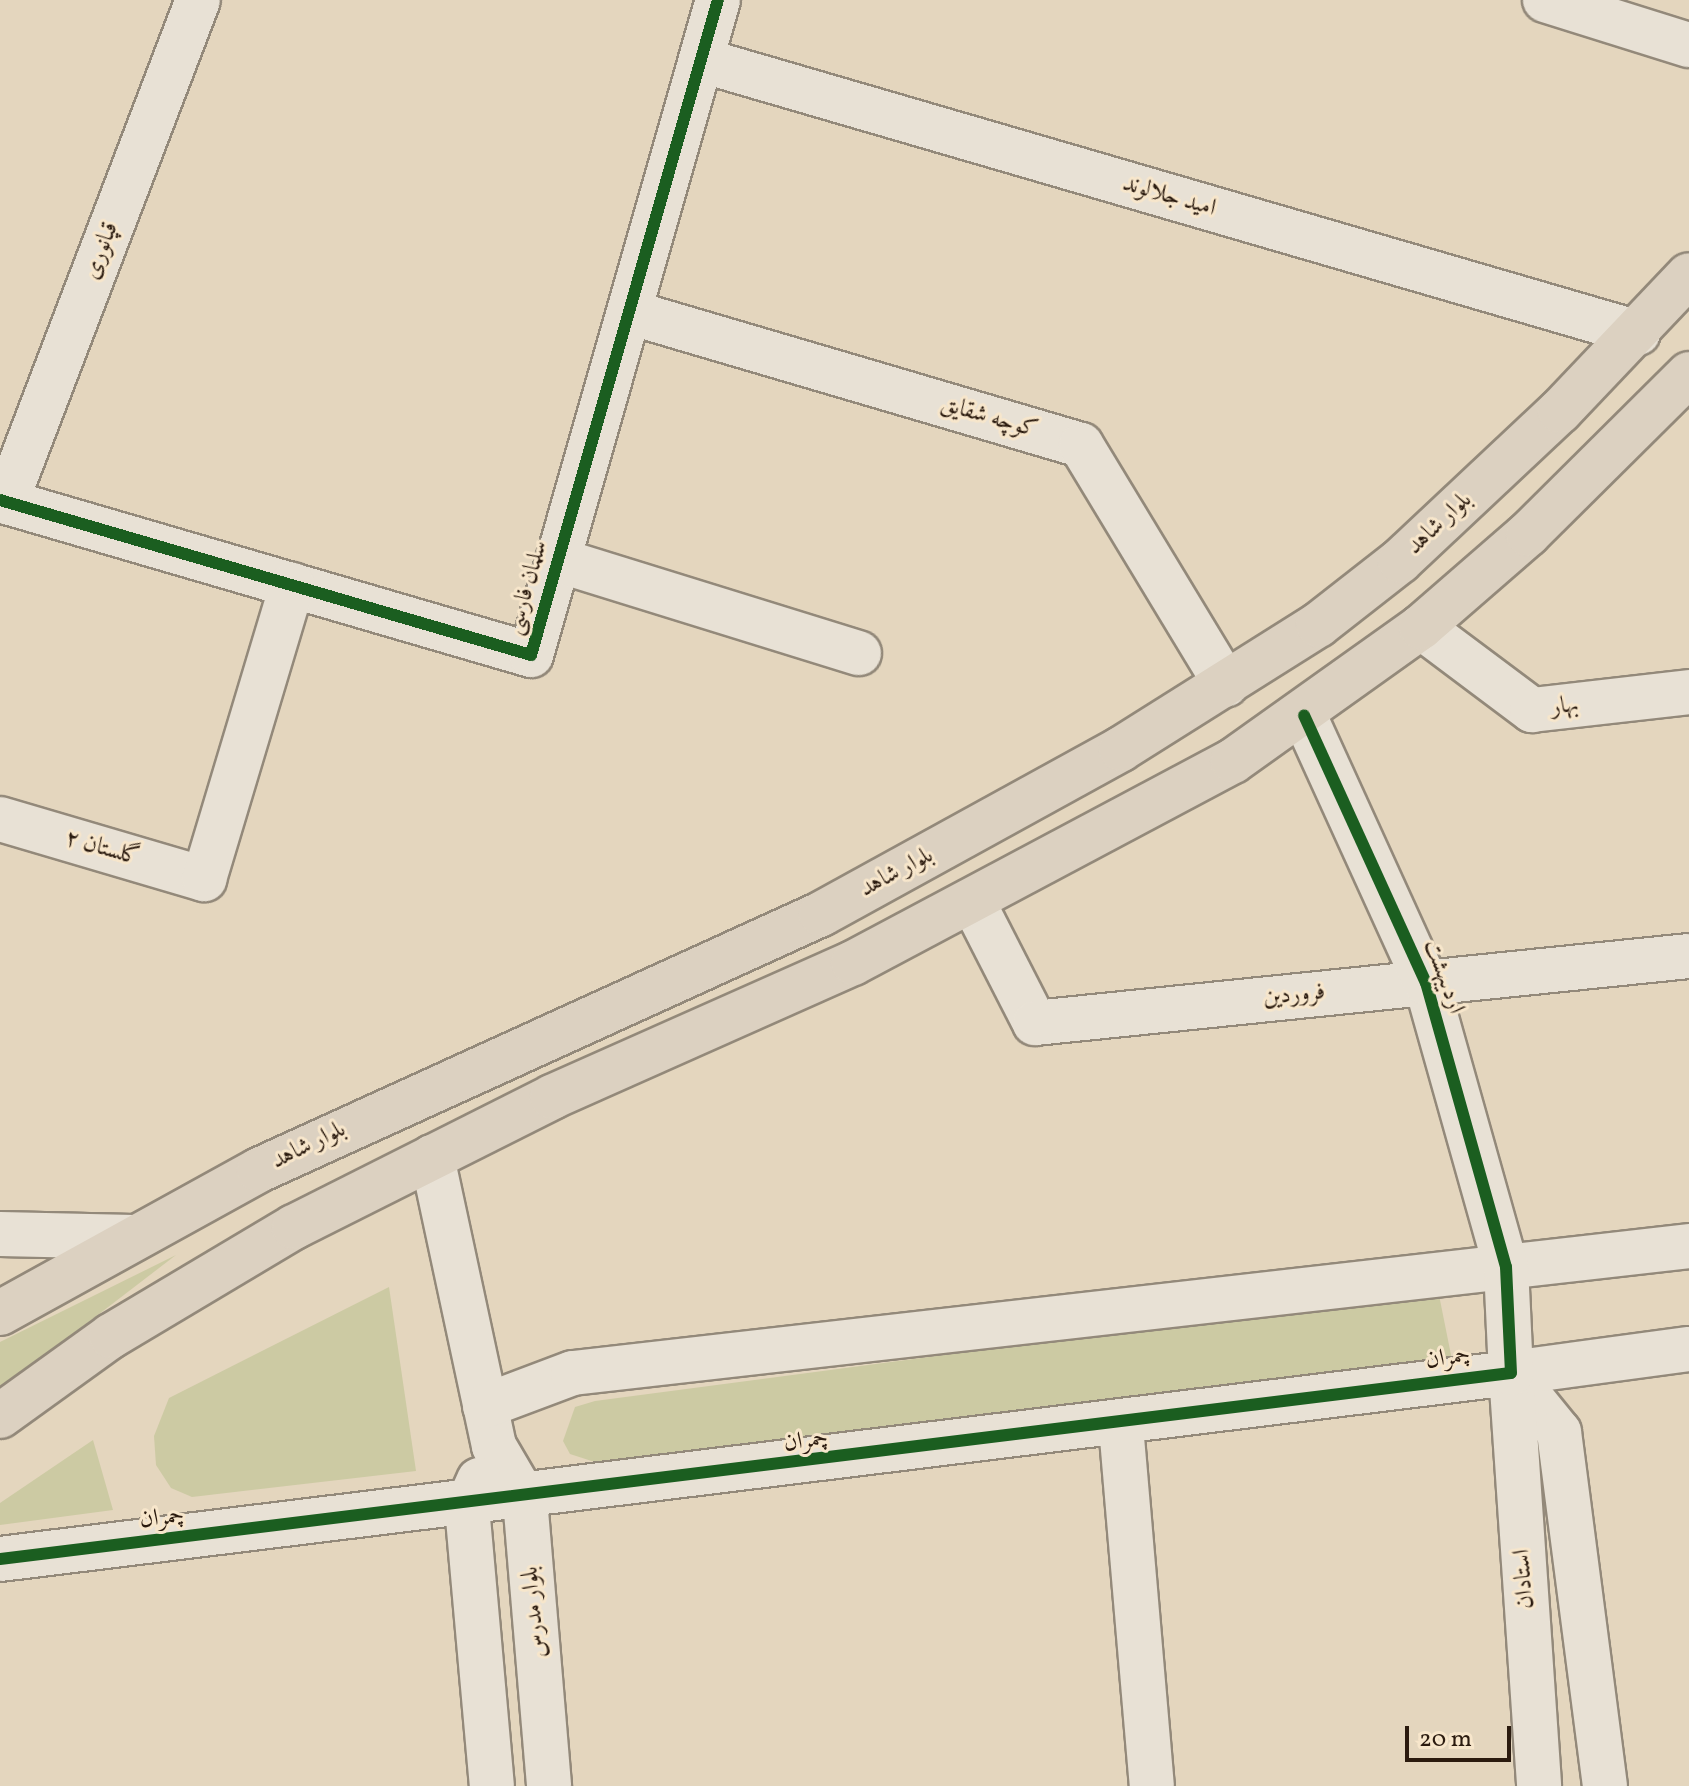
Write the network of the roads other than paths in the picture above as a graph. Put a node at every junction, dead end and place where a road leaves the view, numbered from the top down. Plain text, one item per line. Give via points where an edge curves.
1 (198, 0) edge
2 (718, 0) edge
3 (1545, 0) edge
4 (1689, 45) edge
5 (701, 60) junction
6 (1689, 275) edge
7 (629, 312) junction
8 (1638, 333) junction
9 (1689, 374) edge
10 (3, 501) edge
11 (558, 560) junction
12 (292, 585) junction
13 (1421, 627) junction
14 (859, 653) dead end
15 (1226, 684) junction
16 (1689, 692) edge
17 (1304, 715) junction
18 (0, 819) edge
19 (973, 902) junction
20 (1689, 956) edge
21 (1426, 983) junction
22 (432, 1157) junction
23 (0, 1234) edge
24 (134, 1237) junction
25 (1689, 1246) edge
26 (1506, 1267) junction
27 (0, 1313) edge
28 (1689, 1349) edge
29 (1511, 1373) junction
30 (0, 1416) edge
31 (489, 1426) junction
32 (1121, 1426) junction
33 (525, 1499) junction
34 (467, 1507) junction
35 (0, 1559) edge
36 (492, 1786) edge
37 (549, 1786) edge
38 (1152, 1786) edge
39 (1539, 1786) edge
40 (1605, 1786) edge

1 - 10 street, قپانوری
2 - 5 street, سلمان فارسی
3 - 4 street
5 - 7 street, سلمان فارسی
5 - 8 street, امید جلالوند
6 - 8 main road, بلوار شاهد
7 - 11 street, سلمان فارسی
7 - 15 street, کوچه شقایق via 1081,445
8 - 15 main road, بلوار شاهد via 1400,561
9 - 13 main road via 1528,534
10 - 12 street, سلمان فارسی
11 - 12 street, سلمان فارسی via 531,655
11 - 14 street
12 - 18 street, گلستان ۲ via 204,879
13 - 16 street, بهار via 1532,710
13 - 17 main road
15 - 24 main road, بلوار شاهد via 821,914 513,1048
17 - 19 main road
17 - 21 street, اردیبهشت
19 - 21 street, فروردین via 1035,1023
19 - 22 main road
20 - 21 street, فروردین
21 - 26 street, اردیبهشت
22 - 30 main road via 294,1227 111,1336
22 - 31 street, بلوار مدرس
23 - 24 street
24 - 27 main road, بلوار شاهد
25 - 26 street
26 - 29 street
26 - 31 street via 573,1373
28 - 29 street, چمران
29 - 32 street, چمران
29 - 39 street, استادان
29 - 40 street via 1559,1432
31 - 33 street, بلوار مدرس
31 - 34 street
32 - 33 street, چمران
32 - 38 street
33 - 34 street, چمران
33 - 37 street, بلوار مدرس
34 - 35 street, چمران
34 - 36 street

